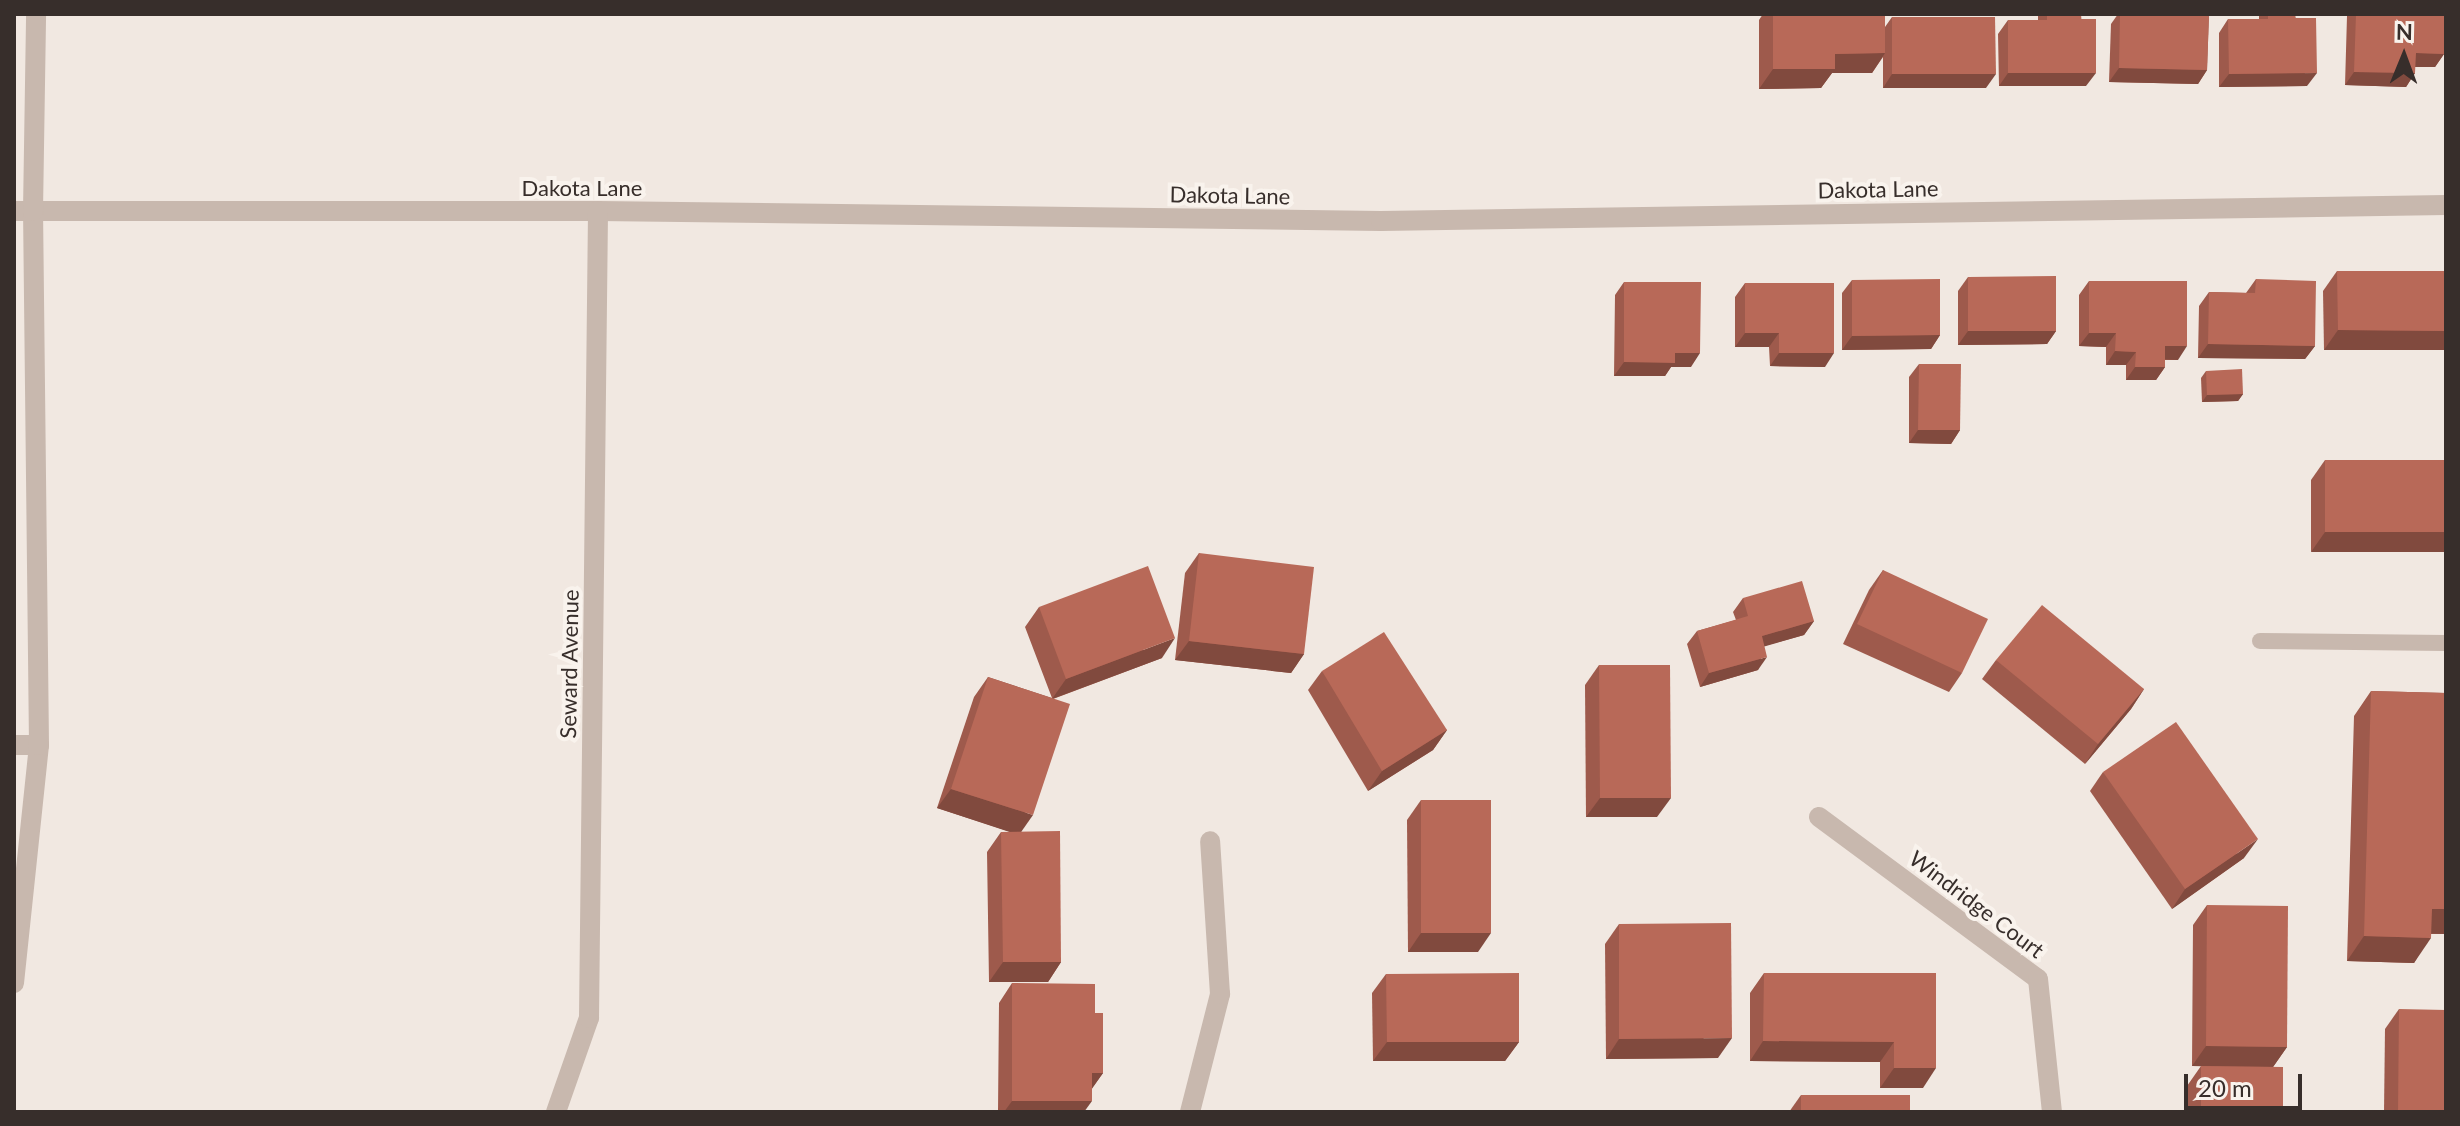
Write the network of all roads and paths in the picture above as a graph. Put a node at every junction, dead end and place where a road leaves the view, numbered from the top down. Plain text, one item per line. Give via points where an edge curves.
1 (36, 14) edge
2 (2446, 205) edge
3 (24, 211) edge
4 (598, 211) junction
5 (2260, 641) dead end
6 (2446, 643) edge
7 (14, 745) edge
8 (39, 745) junction
9 (1819, 817) dead end
10 (1210, 841) dead end
11 (14, 983) edge
12 (556, 1112) edge
13 (1190, 1112) edge
14 (2052, 1112) edge

1 - 3 street
2 - 4 street, Dakota Lane via 1381,221
3 - 4 street, Dakota Lane
3 - 8 street
4 - 12 street, Seward Avenue via 589,1018
5 - 6 lane
7 - 8 street
8 - 11 street
9 - 14 street, Windridge Court via 2038,979
10 - 13 street via 1220,994

